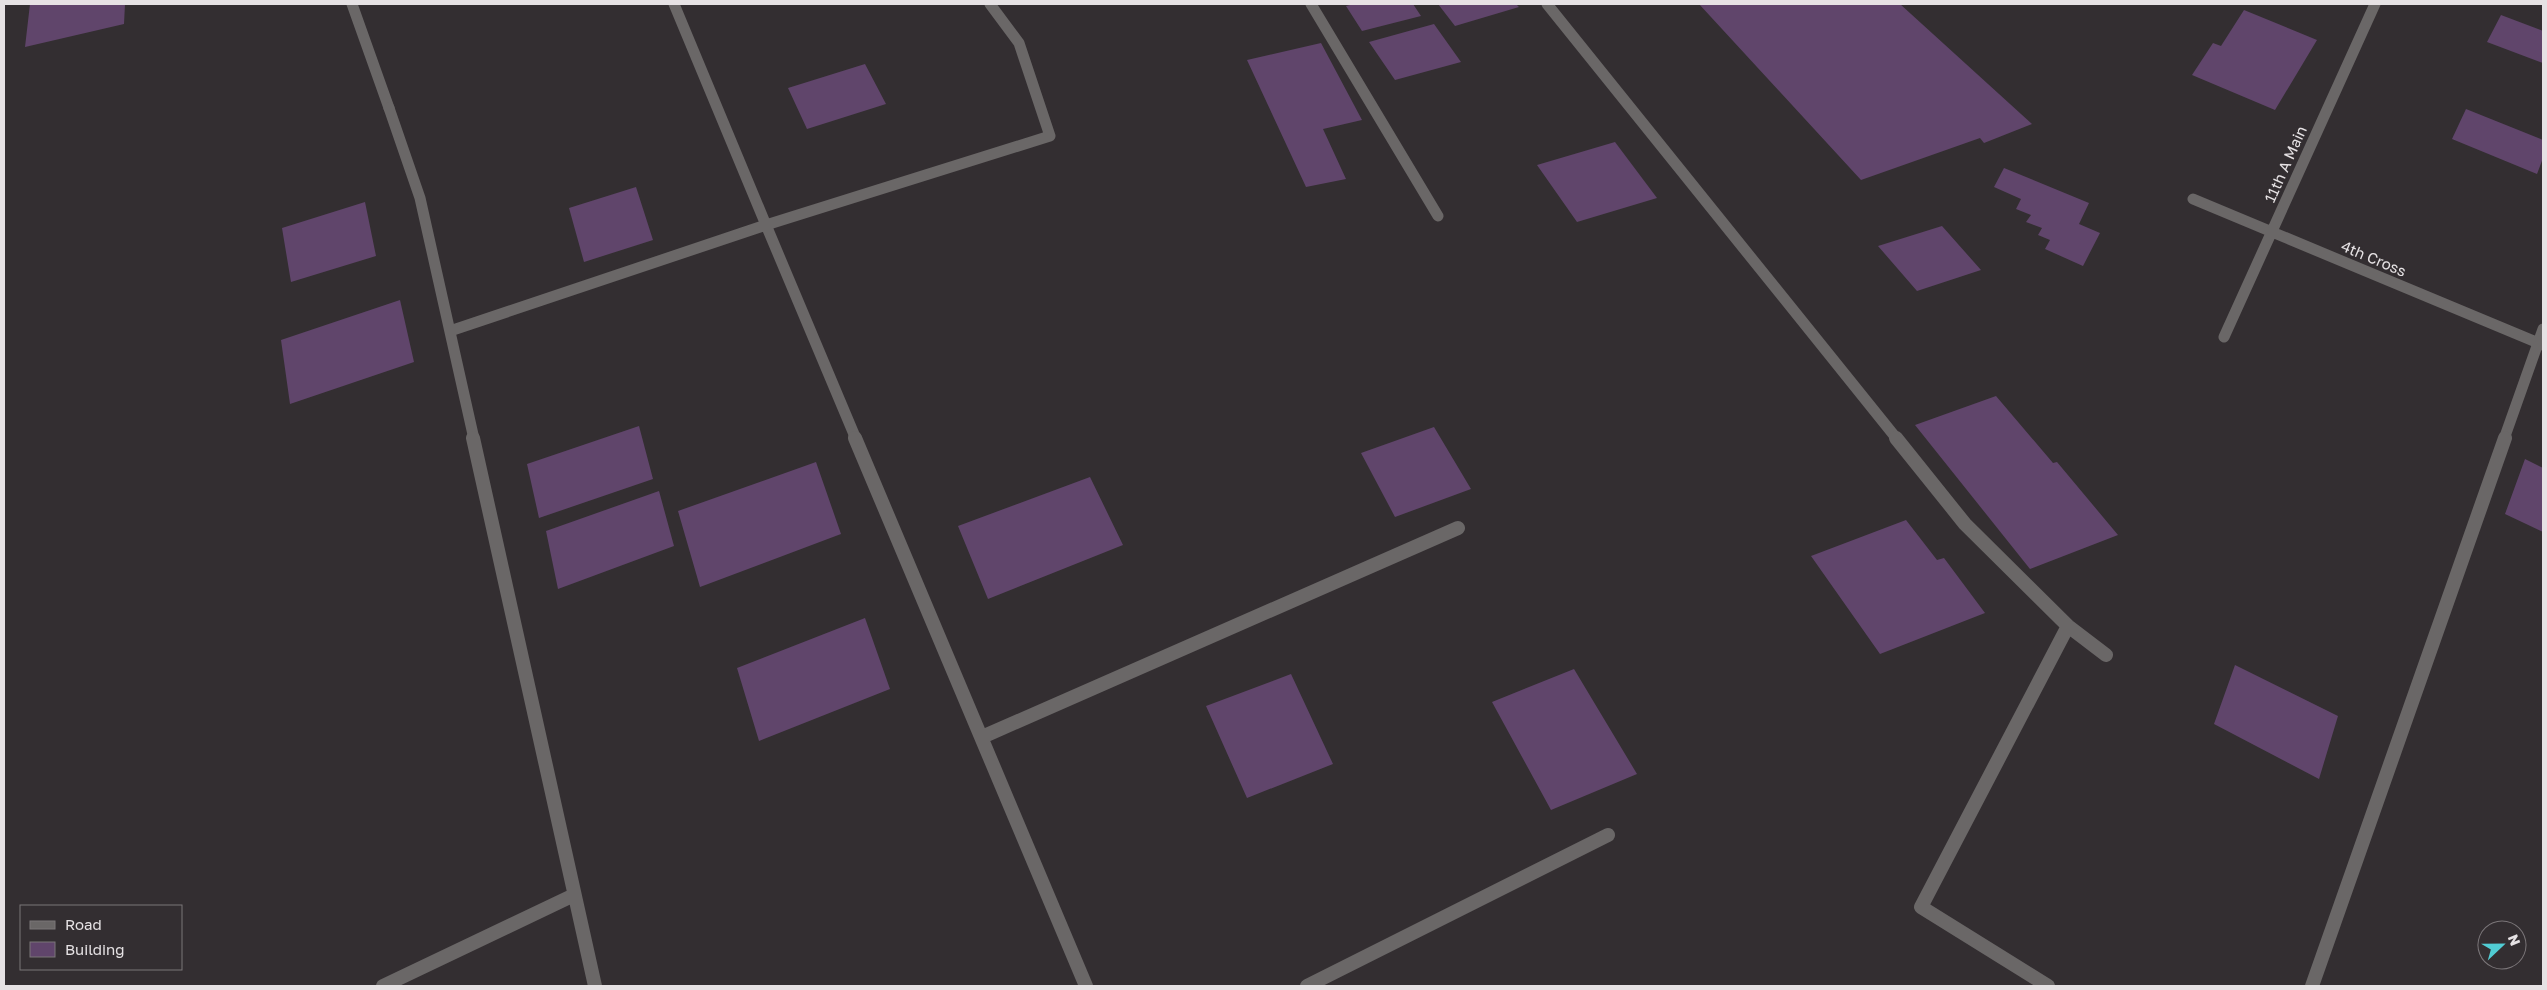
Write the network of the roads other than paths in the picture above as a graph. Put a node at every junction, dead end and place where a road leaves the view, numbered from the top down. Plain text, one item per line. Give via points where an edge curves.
1 (352, 4) edge
2 (674, 4) edge
3 (990, 4) edge
4 (1312, 4) edge
5 (1547, 4) edge
6 (2375, 4) edge
7 (2193, 199) dead end
8 (1438, 216) dead end
9 (766, 225) junction
10 (2271, 232) junction
11 (2543, 329) edge
12 (450, 331) junction
13 (2224, 337) dead end
14 (2541, 344) edge
15 (1458, 528) dead end
16 (2068, 626) junction
17 (2106, 655) dead end
18 (982, 737) junction
19 (1608, 835) dead end
20 (574, 895) junction
21 (383, 986) edge
22 (595, 986) edge
23 (1086, 986) edge
24 (1307, 986) edge
25 (2048, 986) edge
26 (2312, 986) edge

1 - 12 street via 420,198
2 - 9 street
3 - 9 street via 1019,43 1050,136
4 - 8 street
5 - 16 street via 1965,524
6 - 10 street, 11th A Main
7 - 10 street, 4th Cross
9 - 12 street
9 - 18 street
10 - 13 street, 11th A Main
10 - 14 street, 4th Cross
11 - 14 street
12 - 20 street
14 - 26 street
15 - 18 street
16 - 17 street
16 - 25 street via 1921,907
18 - 23 street
19 - 24 street
20 - 21 street
20 - 22 street

